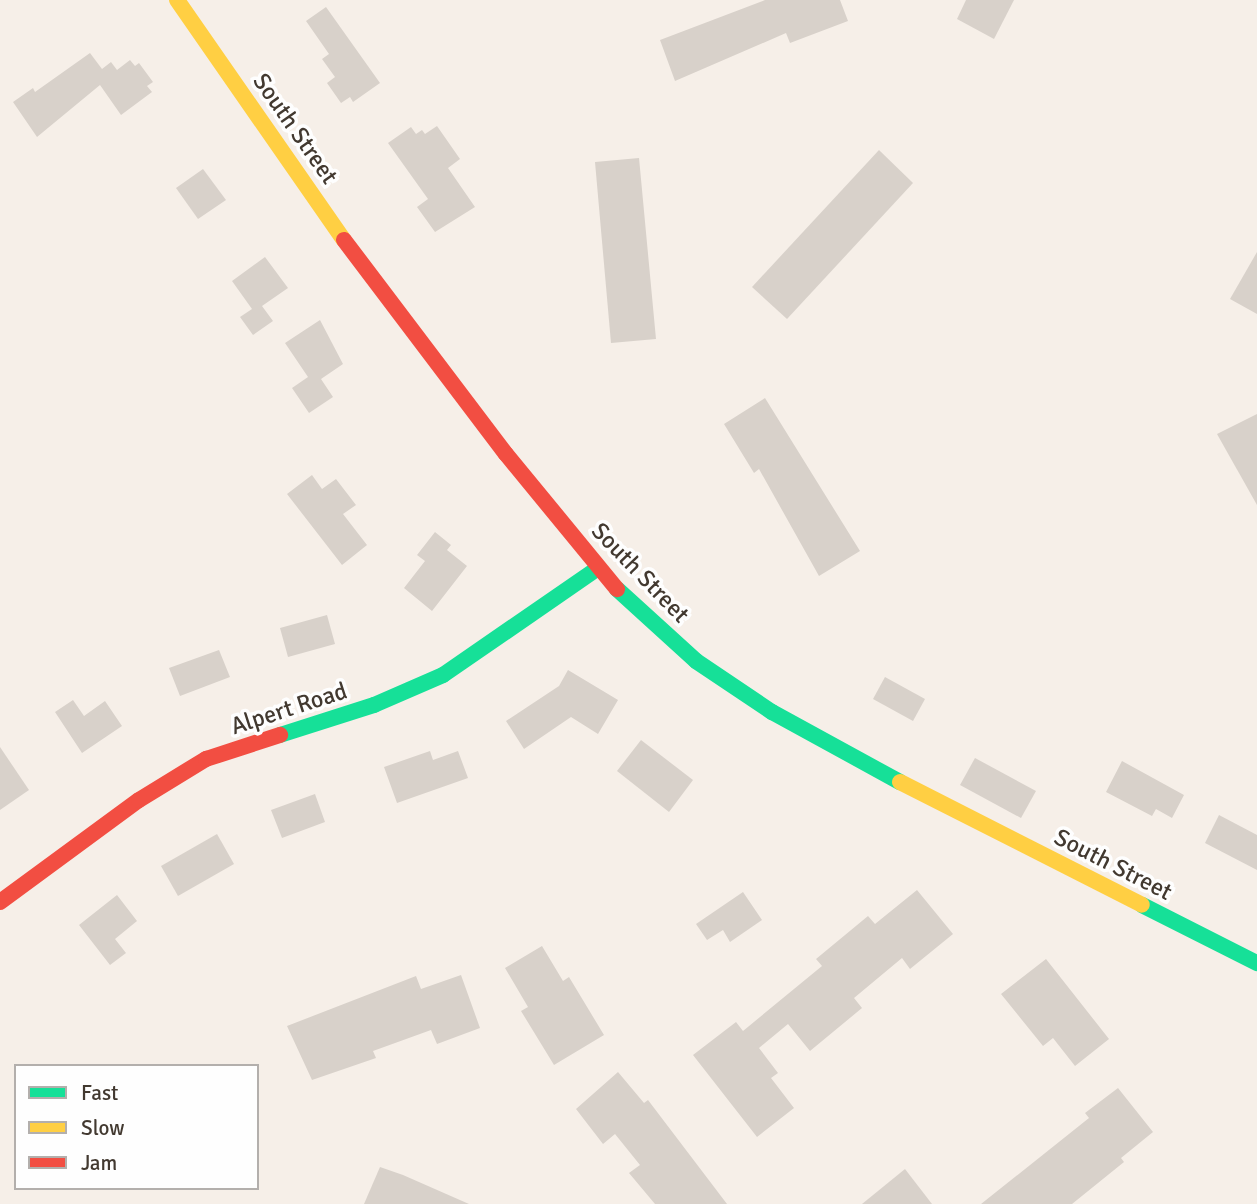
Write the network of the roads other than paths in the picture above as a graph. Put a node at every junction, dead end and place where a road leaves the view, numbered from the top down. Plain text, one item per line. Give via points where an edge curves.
1 (177, 0) edge
2 (598, 568) junction
3 (0, 902) edge
4 (1257, 963) edge

1 - 2 street, South Street via 344,240
2 - 3 street, Alpert Road via 443,675 374,705 206,759 139,800
2 - 4 street, South Street via 641,614 696,661 772,712

